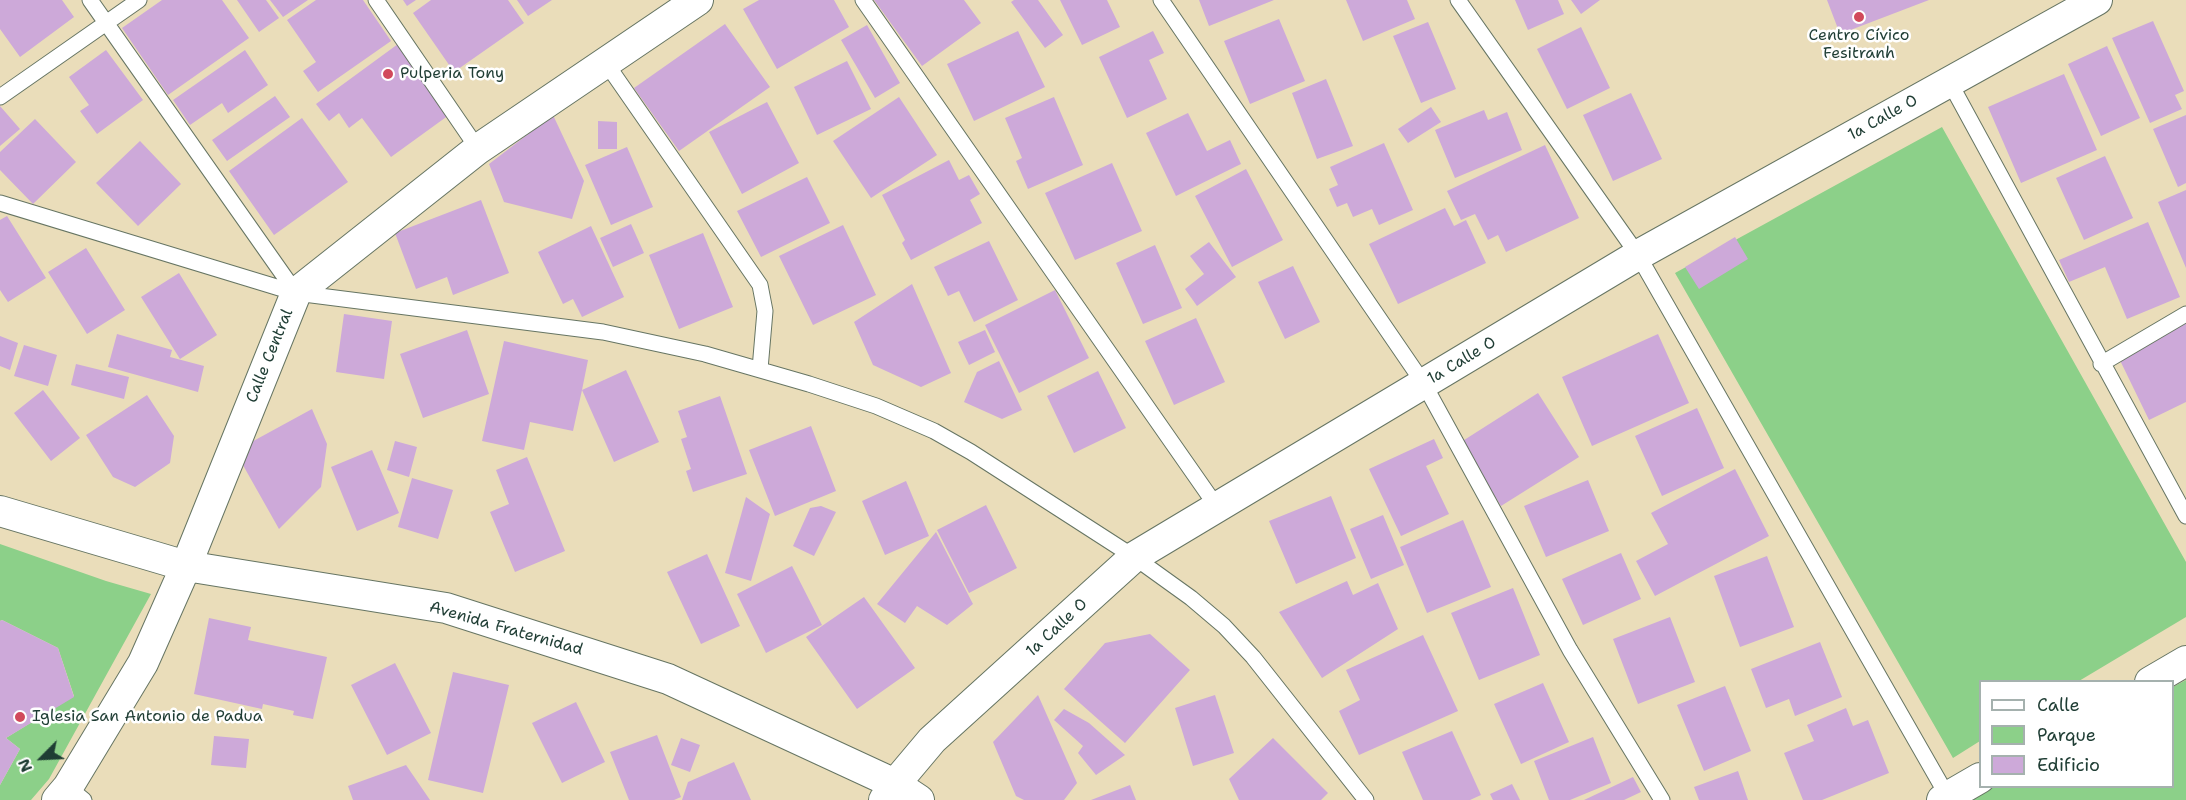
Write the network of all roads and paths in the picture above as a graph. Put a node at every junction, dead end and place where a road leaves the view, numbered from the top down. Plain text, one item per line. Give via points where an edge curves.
1 (90, 0) edge
2 (139, 0) edge
3 (376, 0) edge
4 (863, 0) edge
5 (1161, 0) edge
6 (1458, 0) edge
7 (2097, 0) edge
8 (694, 1) edge
9 (106, 23) junction
10 (606, 63) junction
11 (1949, 81) junction
12 (0, 97) edge
13 (478, 149) junction
14 (0, 203) edge
15 (1638, 255) junction
16 (296, 293) junction
17 (2186, 314) edge
18 (2101, 364) junction
19 (760, 369) junction
20 (1424, 384) junction
21 (1216, 507) junction
22 (0, 511) edge
23 (2186, 516) edge
24 (1134, 557) junction
25 (186, 566) junction
26 (2186, 661) edge
27 (2152, 680) edge
28 (1979, 779) edge
29 (890, 792) edge
30 (70, 796) edge
31 (1945, 798) edge
32 (919, 800) edge
33 (1366, 800) edge
34 (1662, 800) edge

1 - 9 lane
2 - 9 lane
3 - 13 lane
4 - 21 lane
5 - 20 lane
6 - 15 lane
7 - 11 street, 1a Calle O
8 - 10 street, Calle Central
9 - 12 lane
9 - 16 lane
10 - 13 street, Calle Central
10 - 19 lane via 760,285 765,311
11 - 15 street, 1a Calle O
11 - 18 lane
13 - 16 street, Calle Central
14 - 16 lane
15 - 20 street, 1a Calle O
15 - 31 lane
16 - 19 lane via 603,332
16 - 25 street, Calle Central
17 - 18 lane
18 - 23 lane
19 - 24 lane via 876,406 934,431
20 - 21 street, 1a Calle O
20 - 34 lane via 1570,650
21 - 24 street, 1a Calle O
22 - 25 street, Avenida Fraternidad
24 - 29 street, 1a Calle O via 932,740
24 - 33 lane via 1224,626
25 - 29 street, Avenida Fraternidad via 446,608 668,679
25 - 30 street, Calle Central via 143,663
26 - 27 street
28 - 31 street
29 - 32 street, Avenida Fraternidad

